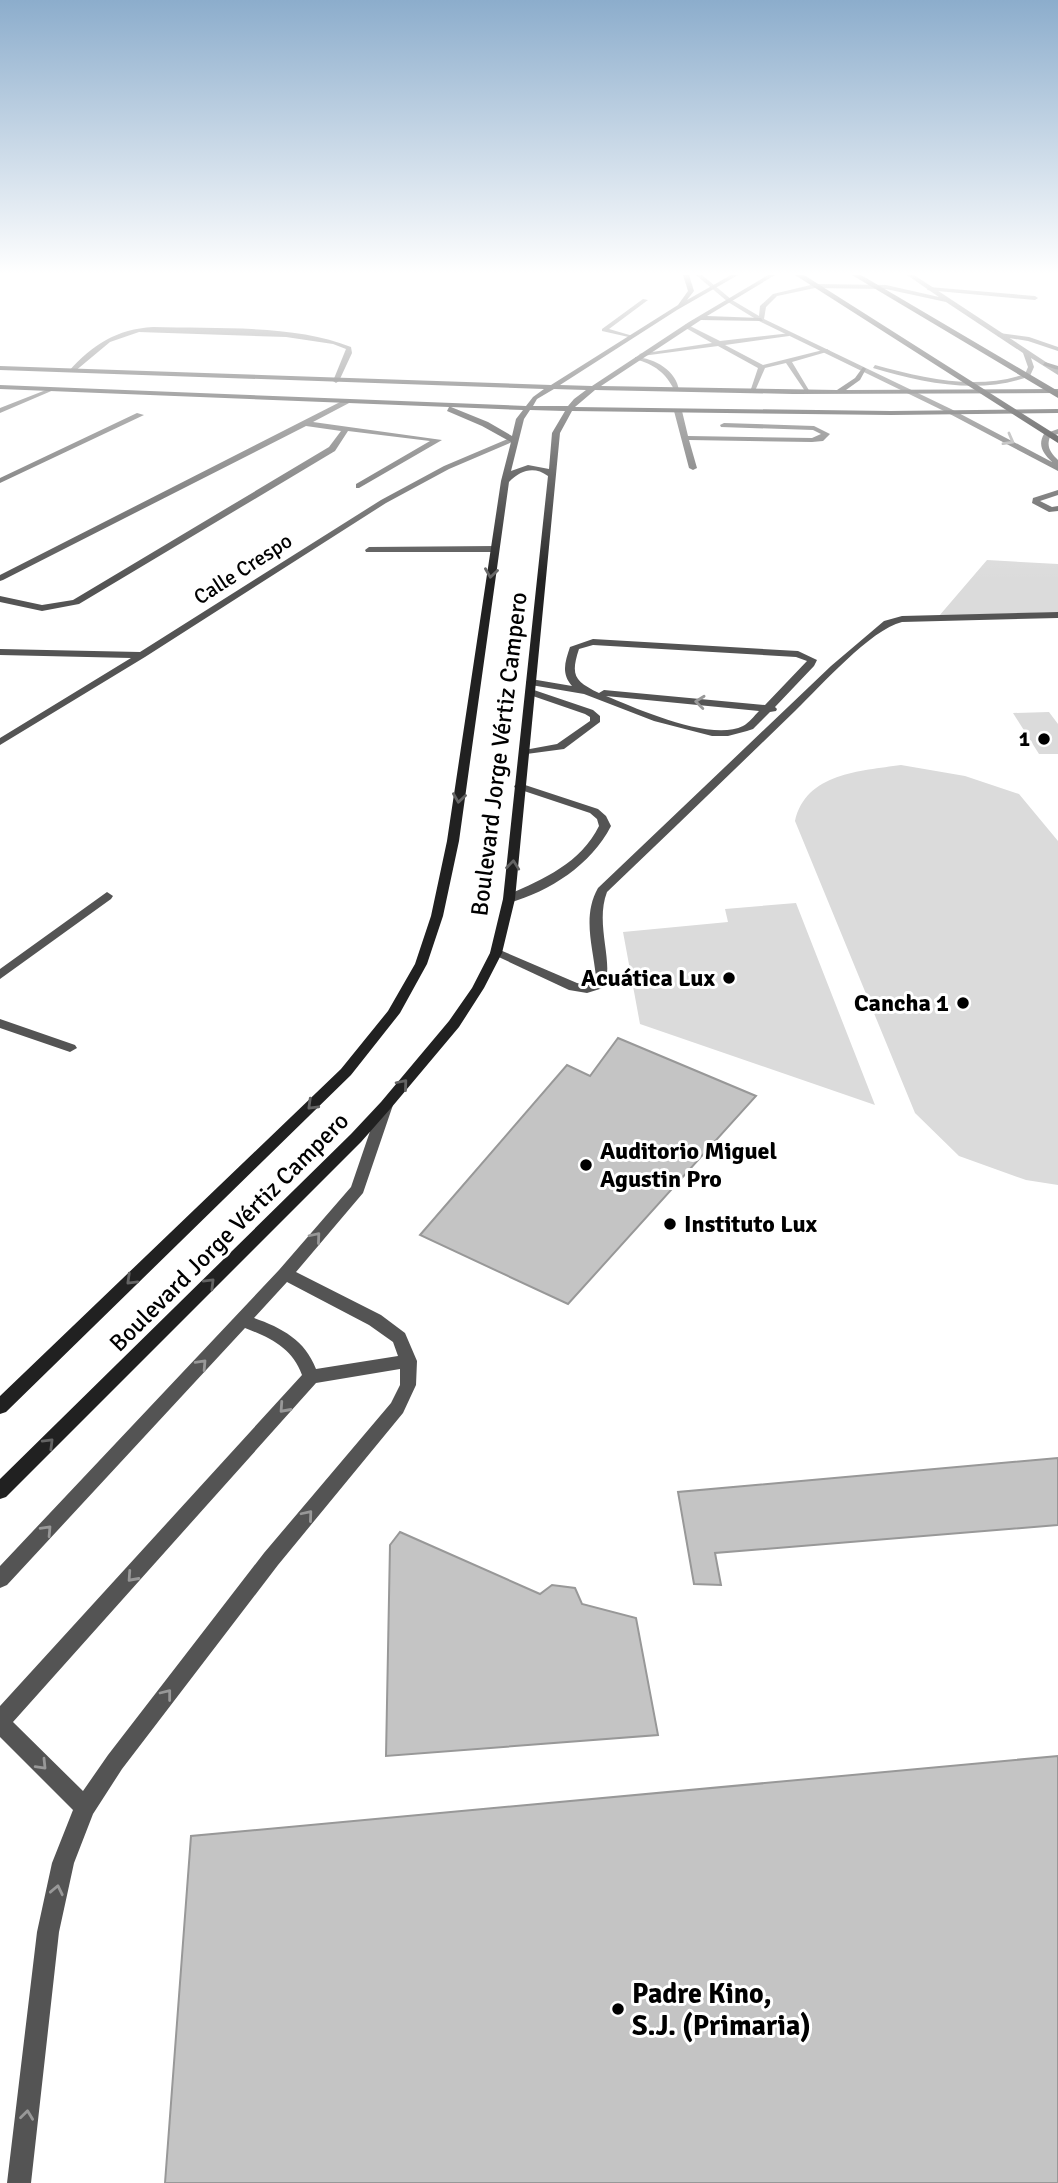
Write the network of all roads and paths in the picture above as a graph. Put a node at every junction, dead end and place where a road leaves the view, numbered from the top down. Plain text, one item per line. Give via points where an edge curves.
1 (227, 377) edge
2 (338, 377) edge
3 (553, 377) edge
4 (569, 377) edge
5 (608, 377) edge
6 (622, 377) edge
7 (671, 377) edge
8 (758, 377) edge
9 (798, 377) edge
10 (858, 377) edge
11 (879, 377) edge
12 (914, 377) edge
13 (959, 377) edge
14 (1021, 377) edge
15 (1030, 377) edge
16 (336, 381) junction
17 (0, 387) edge
18 (480, 387) junction
19 (551, 388) junction
20 (592, 388) junction
21 (53, 389) junction
22 (659, 390) junction
23 (677, 390) junction
24 (752, 391) junction
25 (807, 392) junction
26 (836, 392) junction
27 (910, 392) junction
28 (1058, 393) edge
29 (347, 402) junction
30 (439, 405) junction
31 (526, 408) junction
32 (569, 410) junction
33 (0, 411) edge
34 (678, 411) junction
35 (1058, 411) edge
36 (959, 413) junction
37 (139, 415) dead end
38 (303, 424) junction
39 (723, 425) dead end
40 (346, 429) junction
41 (1058, 431) edge
42 (686, 438) junction
43 (513, 440) junction
44 (1058, 440) edge
45 (1058, 466) edge
46 (693, 468) dead end
47 (554, 476) junction
48 (0, 481) edge
49 (505, 481) junction
50 (359, 486) dead end
51 (1058, 492) edge
52 (1056, 510) edge
53 (495, 549) junction
54 (369, 550) dead end
55 (0, 578) edge
56 (0, 599) edge
57 (1058, 615) edge
58 (0, 652) edge
59 (144, 655) junction
60 (811, 664) junction
61 (834, 668) junction
62 (531, 687) junction
63 (584, 691) junction
64 (768, 708) junction
65 (791, 711) junction
66 (0, 742) edge
67 (523, 753) junction
68 (519, 786) junction
69 (107, 896) dead end
70 (509, 899) junction
71 (496, 953) junction
72 (0, 975) edge
73 (0, 1023) edge
74 (70, 1048) dead end
75 (386, 1104) junction
76 (285, 1274) junction
77 (243, 1320) junction
78 (408, 1361) junction
79 (311, 1377) junction
80 (0, 1407) edge
81 (0, 1491) edge
82 (0, 1579) edge
83 (0, 1722) edge
84 (85, 1807) junction
85 (19, 2183) edge

1 - 16 main road
2 - 16 street
3 - 18 main road
4 - 19 main road, Boulevard Jorge Vértiz Campero
5 - 20 main road, Boulevard Jorge Vértiz Campero
6 - 22 main road
7 - 23 street
8 - 24 street
9 - 25 street
10 - 26 main road via 853,385
11 - 27 street
12 - 14 street via 1000,383
13 - 44 main road
15 - 28 main road
16 - 18 main road
17 - 21 main road
18 - 19 main road
19 - 20 main road
19 - 31 main road, Boulevard Jorge Vértiz Campero
20 - 22 main road
20 - 32 main road, Boulevard Jorge Vértiz Campero
21 - 29 main road
21 - 33 street
22 - 23 main road
23 - 24 main road
24 - 25 main road
25 - 26 main road
26 - 27 main road
27 - 28 main road
27 - 36 street
29 - 30 main road
29 - 38 street
30 - 31 main road
30 - 43 main road
31 - 32 main road
31 - 43 main road, Boulevard Jorge Vértiz Campero
32 - 34 main road
32 - 47 main road, Boulevard Jorge Vértiz Campero via 556,433
34 - 36 main road
34 - 42 street
35 - 36 main road
36 -> 45 street
37 - 48 street
38 - 40 street
38 - 55 street
39 - 42 street via 814,428 826,434 812,440
40 - 50 street via 438,440
40 - 56 street via 322,456 76,602 42,608
41 - 45 street via 1047,436 1044,444
42 - 46 street
43 - 49 main road, Boulevard Jorge Vértiz Campero
43 - 59 street, Calle Crespo via 405,487
47 - 49 main road via 543,468 524,467 514,470
47 - 62 main road, Boulevard Jorge Vértiz Campero
49 - 53 main road, Boulevard Jorge Vértiz Campero
51 - 52 street via 1036,500 1039,506
53 - 54 street
53 -> 80 main road, Boulevard Jorge Vértiz Campero via 453,841 437,916 421,964 393,1013 346,1072
57 - 61 street via 902,619 877,629
58 - 59 street
59 - 66 street, Calle Crespo
60 - 61 street
60 - 63 street via 812,660 798,654 582,643 575,647 569,674
60 - 64 street
61 - 65 street
62 - 63 street
62 - 67 main road, Boulevard Jorge Vértiz Campero
62 - 67 street via 589,712 595,722 560,747
64 -> 63 street
63 - 64 street via 706,732 738,732
64 - 65 street
65 - 71 street via 602,891 595,915 602,977 598,985 574,987
67 - 68 main road, Boulevard Jorge Vértiz Campero
70 -> 68 main road, Boulevard Jorge Vértiz Campero
68 - 70 street via 594,811 605,826 589,852 539,887
69 - 72 street
70 - 71 main road, Boulevard Jorge Vértiz Campero
75 -> 71 main road, Boulevard Jorge Vértiz Campero via 454,1024
73 - 74 street
76 -> 75 street via 358,1189
81 -> 75 main road, Boulevard Jorge Vértiz Campero
76 - 77 street
76 - 78 street via 375,1320 399,1338
77 - 79 street via 282,1336 302,1353
82 -> 77 street
78 - 79 street
84 -> 78 street via 271,1559 397,1408 408,1385
79 -> 83 street
83 -> 84 street
85 -> 84 street via 48,1933 63,1863

